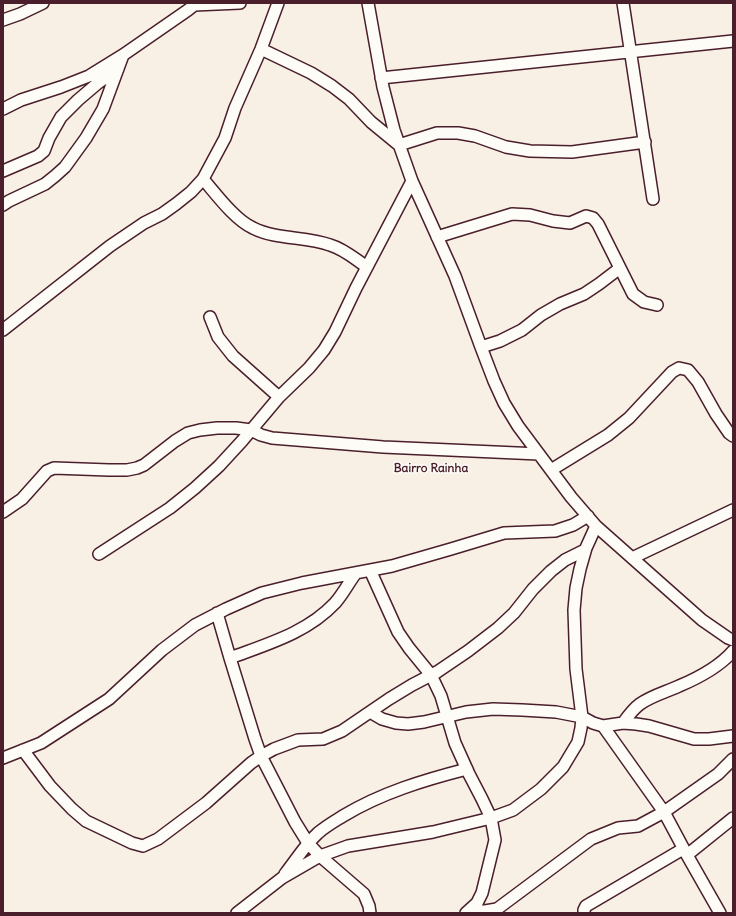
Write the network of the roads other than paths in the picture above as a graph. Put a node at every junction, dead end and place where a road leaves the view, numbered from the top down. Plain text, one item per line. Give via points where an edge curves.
1 (43, 3) edge
2 (240, 3) edge
3 (278, 3) edge
4 (368, 3) edge
5 (623, 3) edge
6 (195, 4) edge
7 (3, 20) edge
8 (733, 41) edge
9 (261, 49) junction
10 (630, 52) junction
11 (123, 55) junction
12 (118, 69) junction
13 (381, 78) junction
14 (4, 108) edge
15 (645, 142) junction
16 (399, 144) junction
17 (3, 171) edge
18 (203, 179) junction
19 (412, 180) junction
20 (653, 199) dead end
21 (3, 205) edge
22 (437, 237) junction
23 (366, 267) junction
24 (620, 268) junction
25 (656, 305) dead end
26 (210, 317) dead end
27 (3, 330) edge
28 (481, 347) junction
29 (279, 397) junction
30 (251, 430) junction
31 (733, 436) edge
32 (539, 454) junction
33 (551, 470) junction
34 (733, 510) edge
35 (3, 512) edge
36 (588, 516) junction
37 (596, 526) junction
38 (585, 550) junction
39 (99, 554) dead end
40 (632, 558) junction
41 (370, 570) junction
42 (356, 573) junction
43 (217, 613) junction
44 (733, 640) edge
45 (733, 651) edge
46 (230, 658) junction
47 (431, 675) junction
48 (370, 712) junction
49 (447, 716) junction
50 (582, 717) junction
51 (623, 722) junction
52 (603, 726) junction
53 (733, 736) edge
54 (23, 750) junction
55 (261, 756) junction
56 (3, 758) edge
57 (733, 759) edge
58 (467, 769) junction
59 (664, 812) junction
60 (491, 818) junction
61 (733, 818) edge
62 (308, 844) junction
63 (685, 852) junction
64 (320, 856) junction
65 (282, 878) junction
66 (469, 911) edge
67 (237, 913) edge
68 (370, 913) edge
69 (584, 913) edge
70 (720, 913) edge

1 - 7 street
2 - 6 street
3 - 9 street
4 - 13 street
5 - 10 street
6 - 11 street
8 - 10 street
9 - 16 street via 332,86
9 - 18 street via 225,138
10 - 13 street
10 - 15 street
11 - 12 street
11 - 14 street via 89,76
12 - 17 street via 98,82 61,117 44,151
12 - 21 street via 103,109 86,138 64,166 45,184
13 - 16 street
15 - 16 street via 572,152 530,151 506,148 474,136 437,133
15 - 20 street
16 - 19 street
18 - 23 street via 237,217 251,228 263,233 331,245
18 - 27 street via 176,204 110,246
19 - 22 street
19 - 23 street
22 - 24 street via 512,214 570,223 586,216 593,218 598,224
22 - 28 street
23 - 29 street via 324,350
24 - 25 street via 634,294 644,302
24 - 28 street via 584,294 541,315 522,330
26 - 29 street via 218,337 233,356
28 - 32 street via 504,403
29 - 30 street
30 - 32 street via 272,438 383,447
30 - 35 street via 217,428 188,433 144,465 127,470 54,468 47,471 22,499
30 - 39 street via 195,488 170,508
31 - 33 street via 716,414 698,382 688,370 679,368 672,372 629,418 608,435
32 - 33 street
33 - 36 street
34 - 40 street
36 - 37 street
36 - 41 street via 555,531 504,533 422,558
37 - 38 street
37 - 40 street
38 - 47 street via 565,560 551,571 498,628
38 - 50 street via 578,575 574,610 576,669
40 - 44 street via 702,620
41 - 42 street
41 - 47 street via 398,632
42 - 43 street via 262,593
42 - 46 street via 335,602 316,620 289,636
43 - 46 street
43 - 54 street via 195,625 162,650 109,699 41,743
45 - 51 street via 710,670 640,704
46 - 55 street
47 - 48 street
47 - 49 street
48 - 49 street via 382,719 408,724
48 - 55 street via 342,732 323,739 298,740
49 - 50 street via 493,709 556,712
49 - 58 street via 455,743
50 - 52 street
50 - 60 street via 578,742 563,766 541,789 513,810
51 - 52 street
51 - 53 street via 649,726 694,739
52 - 59 street
54 - 55 street via 50,786 86,821 143,846 158,839 206,803
54 - 56 street
55 - 62 street
57 - 59 street via 718,774
58 - 60 street
58 - 62 street via 429,779 377,798 332,822
59 - 63 street
59 - 66 street via 638,826 618,828 591,839 497,909
60 - 64 street via 433,832 348,846
60 - 66 street via 495,840 482,893
61 - 63 street
62 - 64 street
62 - 65 street
63 - 69 street via 586,906
63 - 70 street
64 - 65 street
64 - 68 street via 364,894
65 - 67 street

